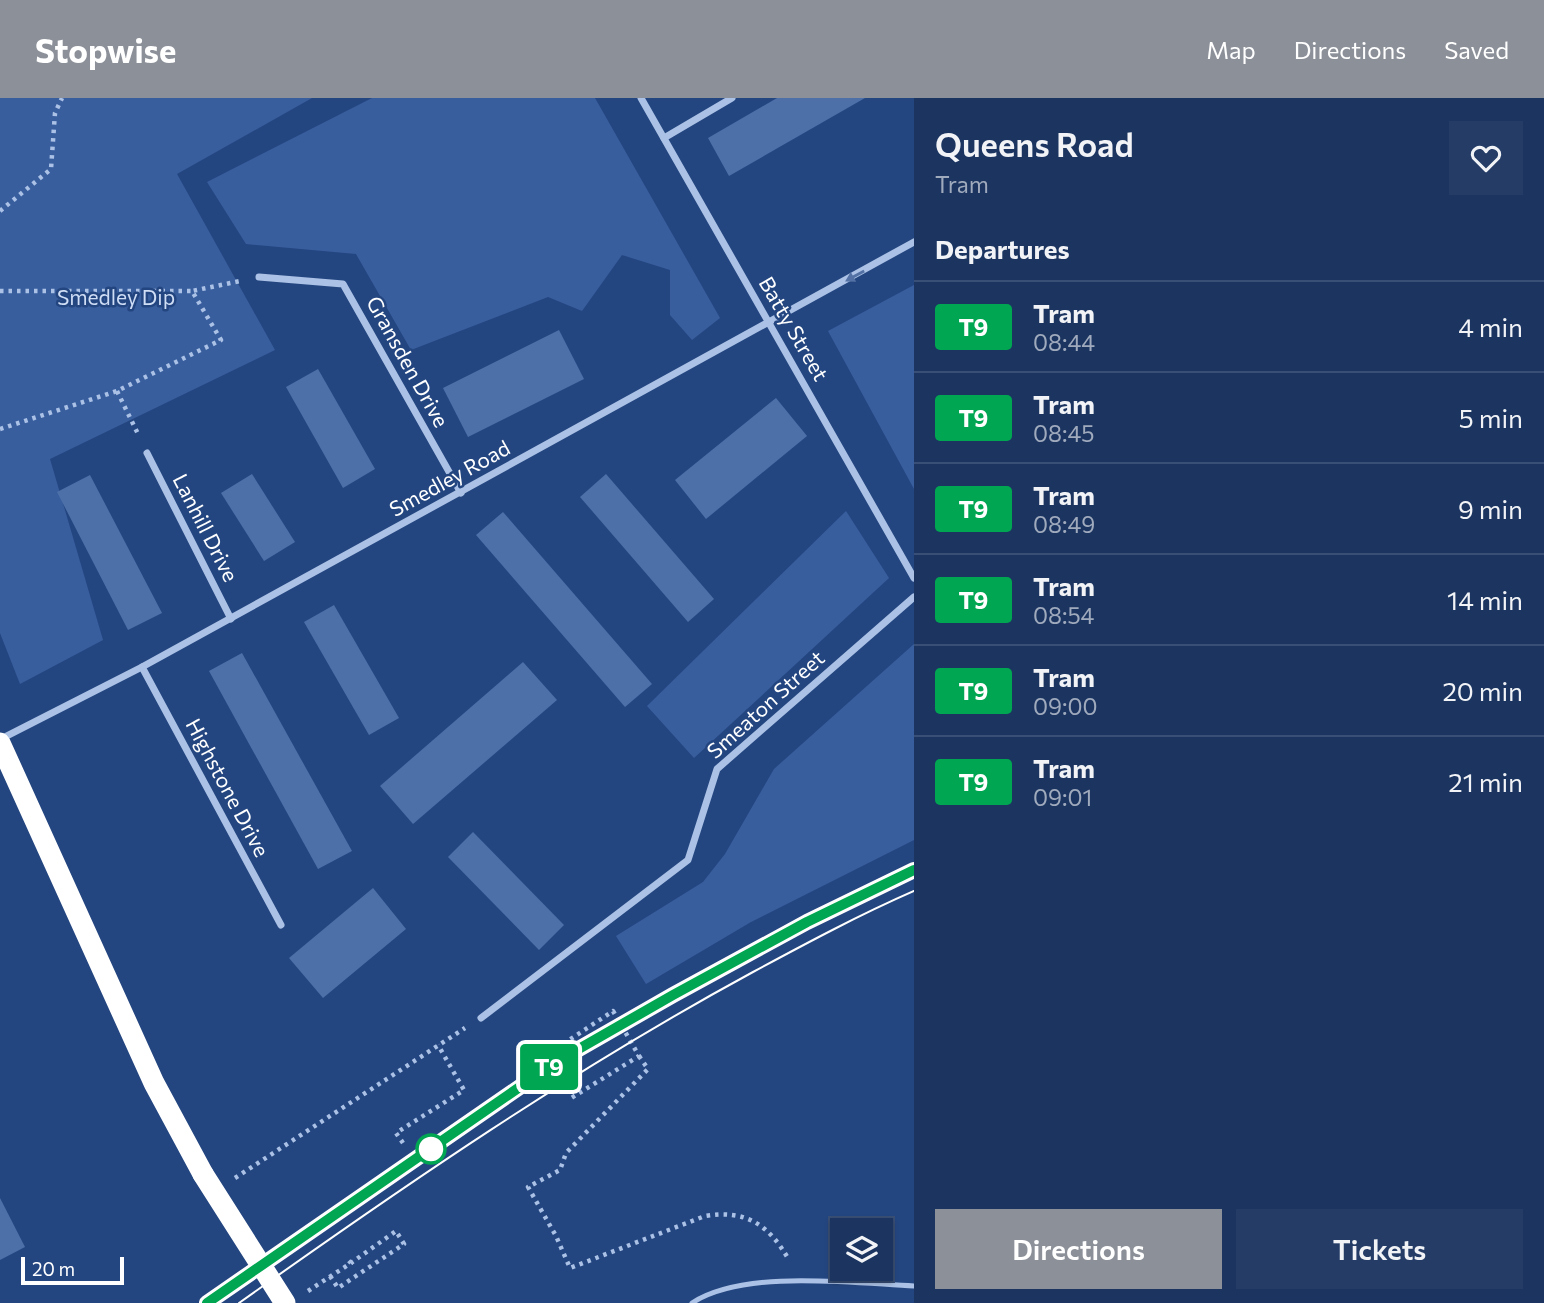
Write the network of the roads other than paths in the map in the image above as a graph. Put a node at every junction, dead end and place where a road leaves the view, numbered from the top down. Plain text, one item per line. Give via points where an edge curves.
1 (641, 98) edge
2 (732, 98) edge
3 (664, 138) junction
4 (914, 242) edge
5 (259, 277) road end
6 (769, 324) junction
7 (147, 453) road end
8 (461, 493) junction
9 (914, 578) edge
10 (914, 597) edge
11 (231, 619) junction
12 (142, 667) junction
13 (0, 741) edge
14 (281, 925) dead end
15 (481, 1018) road end
16 (914, 1286) edge
17 (292, 1300) edge
18 (692, 1303) edge

1 - 3 street, Batty Street
2 - 3 street
3 - 6 street, Batty Street
4 -> 6 street, Smedley Road
5 - 8 street, Gransden Drive via 343,284
6 - 8 street, Smedley Road
6 - 9 street, Batty Street
7 - 11 street, Lanhill Drive
8 - 11 street, Smedley Road
10 - 15 street, Smeaton Street via 717,769 688,860
11 - 12 street, Smedley Road
12 - 13 street, Smedley Road
12 - 14 street, Highstone Drive
13 - 17 highway, bridge via 154,1083 208,1183
16 - 18 lane via 757,1282 729,1287

